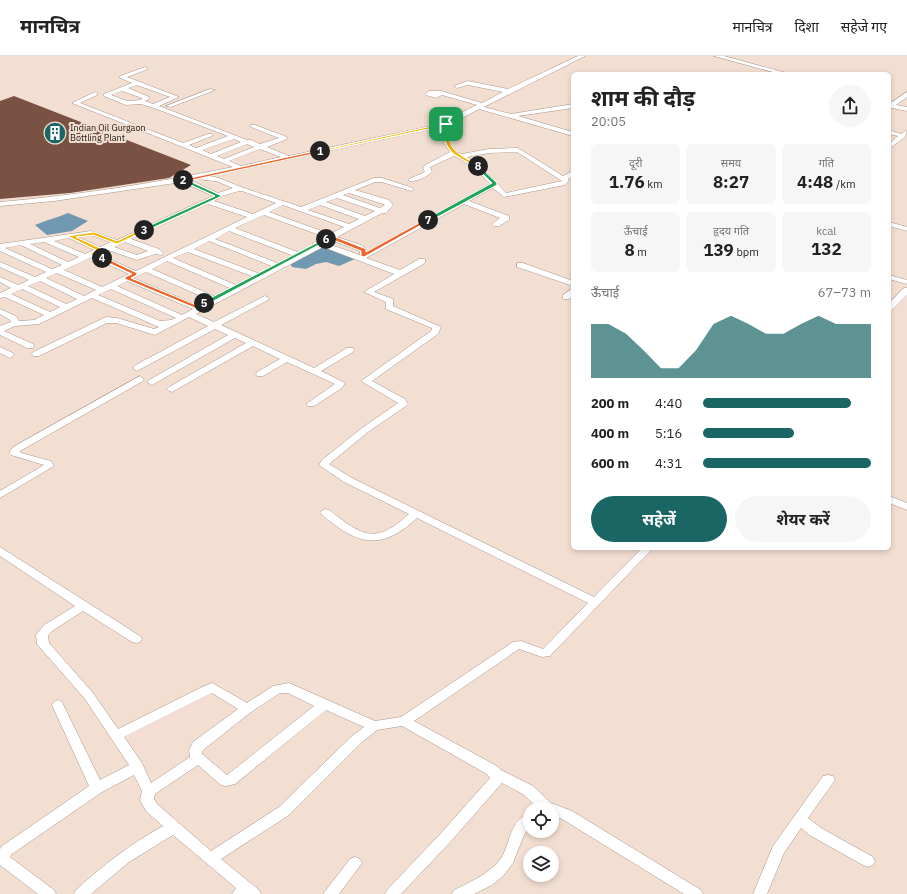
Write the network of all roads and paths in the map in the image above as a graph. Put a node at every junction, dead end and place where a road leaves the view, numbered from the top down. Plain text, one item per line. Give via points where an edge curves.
1 (582, 56) edge
2 (717, 56) edge
3 (145, 69) dead end
4 (779, 72) edge
5 (136, 83) junction
6 (457, 86) dead end
7 (121, 88) junction
8 (212, 90) dead end
9 (508, 91) junction
10 (441, 93) dead end
11 (95, 94) dead end
12 (907, 94) edge
13 (141, 102) junction
14 (154, 106) junction
15 (481, 106) junction
16 (571, 106) edge
17 (891, 106) edge
18 (891, 107) edge
19 (162, 109) junction
20 (907, 110) edge
21 (571, 113) edge
22 (510, 116) junction
23 (446, 124) junction
24 (253, 126) dead end
25 (891, 132) edge
26 (571, 133) edge
27 (905, 134) edge
28 (210, 135) dead end
29 (234, 136) junction
30 (249, 141) junction
31 (184, 145) junction
32 (891, 145) edge
33 (262, 146) junction
34 (197, 150) junction
35 (454, 153) junction
36 (211, 156) junction
37 (462, 156) junction
38 (289, 158) junction
39 (224, 161) junction
40 (241, 168) junction
41 (571, 174) edge
42 (200, 176) junction
43 (563, 179) junction
44 (183, 180) junction
45 (411, 180) dead end
46 (495, 184) junction
47 (240, 189) junction
48 (411, 189) dead end
49 (348, 190) junction
50 (219, 195) junction
51 (335, 196) junction
52 (208, 201) junction
53 (319, 202) junction
54 (462, 202) junction
55 (282, 203) junction
56 (0, 204) edge
57 (301, 210) junction
58 (383, 211) junction
59 (263, 212) junction
60 (253, 217) junction
61 (366, 219) junction
62 (496, 224) dead end
63 (891, 225) edge
64 (350, 228) junction
65 (230, 229) junction
66 (907, 229) edge
67 (70, 236) junction
68 (331, 237) junction
69 (44, 239) junction
70 (209, 239) junction
71 (121, 241) junction
72 (20, 242) junction
73 (0, 247) edge
74 (104, 248) junction
75 (188, 249) junction
76 (156, 251) junction
77 (298, 254) junction
78 (88, 256) junction
79 (362, 257) junction
80 (169, 258) junction
81 (422, 261) dead end
82 (0, 264) edge
83 (69, 264) junction
84 (277, 265) junction
85 (520, 265) dead end
86 (146, 269) junction
87 (55, 271) junction
88 (400, 273) junction
89 (136, 274) junction
90 (256, 276) junction
91 (127, 278) junction
92 (891, 278) edge
93 (0, 279) edge
94 (38, 279) junction
95 (907, 282) edge
96 (571, 283) edge
97 (111, 286) junction
98 (20, 287) junction
99 (235, 287) junction
100 (102, 290) junction
101 (907, 290) edge
102 (571, 293) edge
103 (2, 295) edge
104 (88, 297) junction
105 (566, 297) dead end
106 (213, 298) junction
107 (265, 298) dead end
108 (891, 306) edge
109 (66, 307) junction
110 (196, 307) junction
111 (0, 311) edge
112 (189, 314) junction
113 (50, 315) junction
114 (179, 316) junction
115 (16, 323) junction
116 (214, 326) junction
117 (0, 331) edge
118 (235, 335) junction
119 (252, 343) junction
120 (30, 346) dead end
121 (0, 350) edge
122 (350, 350) dead end
123 (36, 354) dead end
124 (10, 355) dead end
125 (287, 358) junction
126 (137, 368) dead end
127 (315, 371) junction
128 (260, 374) dead end
129 (140, 379) dead end
130 (152, 382) dead end
131 (172, 388) dead end
132 (311, 404) dead end
133 (0, 495) edge
134 (891, 500) edge
135 (907, 507) edge
136 (324, 512) dead end
137 (416, 514) junction
138 (646, 550) edge
139 (0, 551) edge
140 (595, 602) junction
141 (82, 606) junction
142 (136, 639) dead end
143 (58, 705) dead end
144 (324, 705) junction
145 (247, 708) junction
146 (404, 721) junction
147 (374, 726) junction
148 (115, 736) junction
149 (199, 758) junction
150 (137, 767) junction
151 (496, 774) junction
152 (828, 780) dead end
153 (97, 788) junction
154 (149, 791) junction
155 (541, 802) edge
156 (559, 812) edge
157 (799, 819) junction
158 (174, 827) junction
159 (523, 827) edge
160 (1, 855) edge
161 (210, 859) junction
162 (868, 861) dead end
163 (355, 863) dead end
164 (247, 892) edge
165 (333, 893) edge
166 (49, 894) edge
167 (81, 894) edge
168 (392, 894) edge
169 (459, 894) edge
170 (696, 894) edge
171 (760, 894) edge

1 - 9 street
2 - 4 street
3 - 5 street via 122,77
5 - 7 street
5 - 14 street via 176,97
6 - 9 street via 468,83
7 - 13 street via 147,98
7 - 13 street via 106,95 129,103
8 - 19 street
9 - 15 street
10 - 15 street
11 - 31 street via 74,103
12 - 17 street
13 - 14 street
14 - 19 street
15 - 22 street
15 - 23 street
16 - 22 street
18 - 20 street
19 - 29 street
21 - 22 street
22 - 26 street
23 - 35 street via 446,141
23 - 38 street
24 - 33 street via 285,138
25 - 27 street
27 - 32 street
28 - 31 street
29 - 30 street
29 - 34 street
30 - 33 street
30 - 36 street
31 - 34 street
33 - 38 street
33 - 39 street
34 - 36 street
35 - 37 street
35 - 45 street via 427,166 428,173
36 - 39 street
37 - 43 street via 489,151 518,150
37 - 46 street via 477,166
38 - 40 street
39 - 40 street
40 - 42 street
41 - 43 street
42 - 44 street
42 - 47 street via 217,179
43 - 46 street via 566,181 563,184 506,195
44 - 50 street
44 - 56 street
46 - 54 street
47 - 50 street
47 - 55 street
48 - 49 street via 378,179
49 - 51 street
49 - 58 street via 388,203 389,206
50 - 52 street
51 - 53 street
51 - 58 street
52 - 60 street
52 - 71 street
53 - 57 street
53 - 61 street
54 - 62 street via 505,217
54 - 79 street
55 - 57 street
55 - 59 street
57 - 64 street
58 - 61 street
59 - 60 street
59 - 68 street
60 - 65 street
61 - 64 street
63 - 66 street
64 - 68 street
65 - 70 street
65 - 77 street
67 - 69 street
67 - 71 street via 94,233
67 - 74 street
68 - 77 street
68 - 79 street via 362,249
69 - 72 street
69 - 78 street
70 - 75 street
70 - 84 street
71 - 74 street
71 - 76 street
72 - 73 street
72 - 83 street
73 - 87 street
74 - 76 street via 137,258
74 - 78 street
75 - 80 street
75 - 90 street
76 - 80 street
77 - 84 street
78 - 83 street
78 - 89 street
79 - 88 street
79 - 112 street via 319,246
80 - 86 street
80 - 99 street
81 - 88 street
82 - 94 street
83 - 87 street
84 - 90 street
85 - 96 street
86 - 89 street
86 - 106 street
87 - 94 street
87 - 100 street
88 - 137 street via 368,292 390,301 391,308 436,326 437,330 366,381 402,401 403,404 365,430 324,464 331,471
89 - 91 street
90 - 99 street
91 - 97 street
91 - 110 street
92 - 95 street
93 - 98 street
94 - 98 street
94 - 104 street
97 - 100 street
97 - 114 street
98 - 103 street
98 - 109 street
99 - 106 street
100 - 104 street
101 - 108 street
102 - 105 street
103 - 113 street
104 - 109 street
104 - 114 street via 159,324 165,324
106 - 110 street
107 - 116 street
109 - 113 street
110 - 114 street
111 - 115 street via 13,318
112 - 116 street
112 - 123 street via 155,332 117,320 106,320
113 - 115 street via 33,322
115 - 117 street
116 - 118 street
116 - 126 street
117 - 120 street
118 - 119 street
118 - 130 street
119 - 125 street
119 - 131 street
121 - 124 street
122 - 127 street
125 - 127 street
125 - 128 street
127 - 132 street via 340,384
129 - 133 street via 16,449 14,452 18,455 48,463 49,466
134 - 135 street
136 - 137 street via 356,535 368,537 390,534
137 - 140 street
138 - 140 street
139 - 141 street
140 - 146 street via 546,653 525,645 517,646
141 - 142 street
141 - 148 street via 48,628 42,635 43,644 89,696
143 - 153 street
144 - 145 street via 289,688 282,688
144 - 147 street
144 - 149 street via 230,780 221,778
145 - 148 street via 212,688
145 - 149 street via 198,746 195,750
146 - 147 street
146 - 151 street via 462,752
147 - 161 street via 357,739 284,811
148 - 150 street
149 - 154 street
150 - 153 street
150 - 154 street
151 - 155 street via 528,790
151 - 168 street via 495,782
152 - 157 street
153 - 160 street
154 - 158 street via 148,800 152,808
156 - 170 street
157 - 162 street via 816,832
157 - 171 street via 778,850
158 - 161 street
158 - 167 street via 106,870
159 - 169 street via 517,833 509,858 497,873
160 - 166 street via 5,861
161 - 164 street
163 - 165 street

